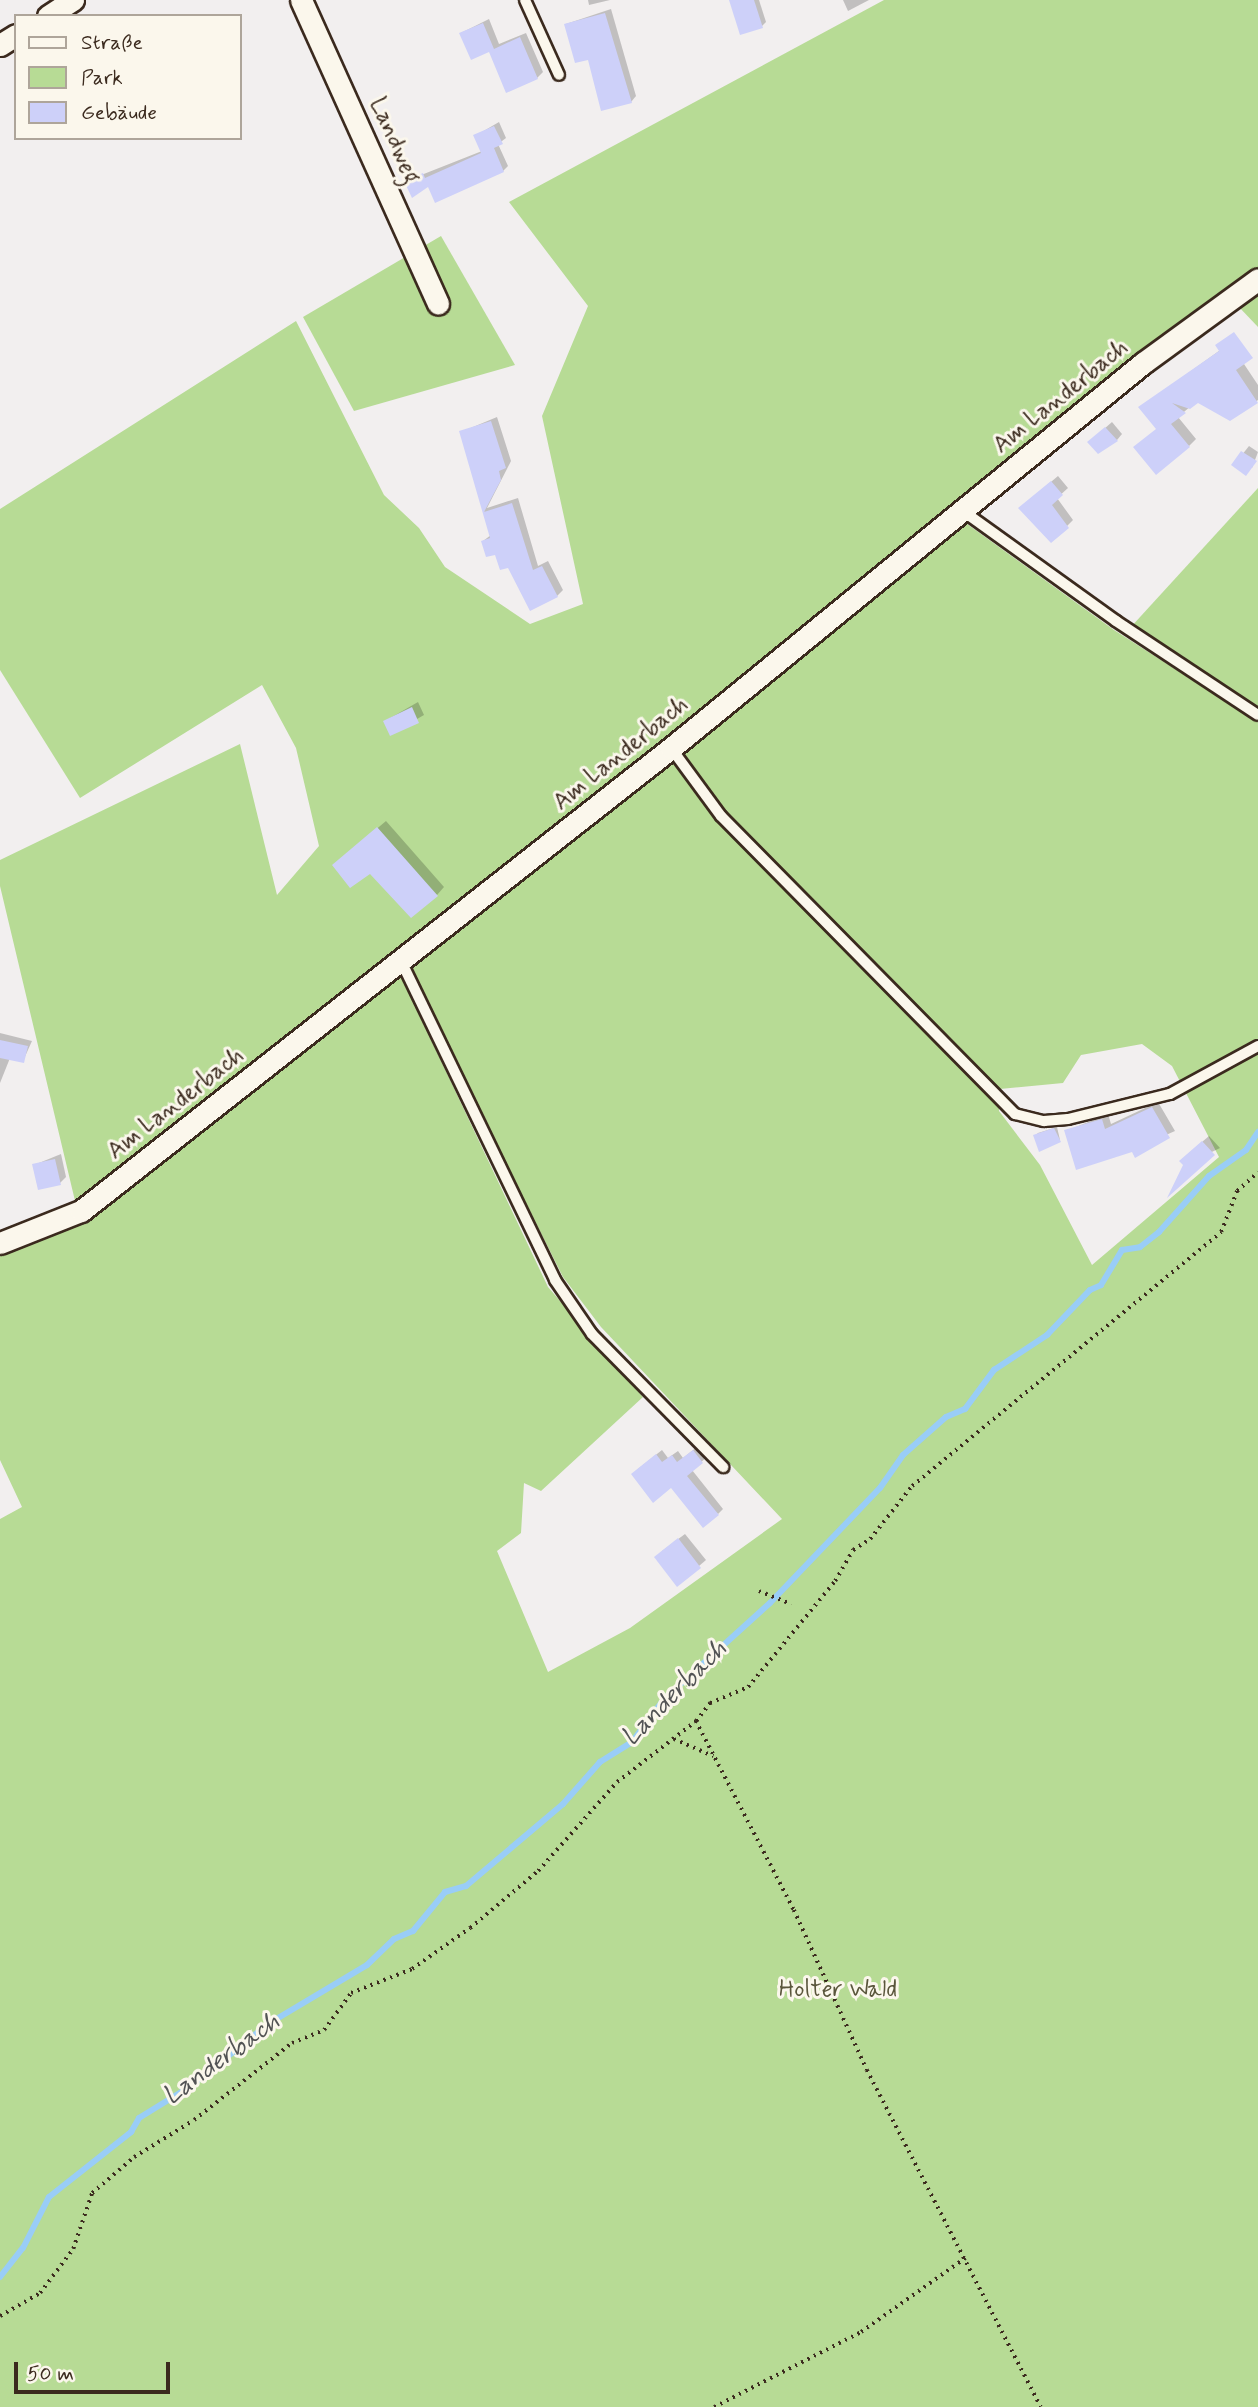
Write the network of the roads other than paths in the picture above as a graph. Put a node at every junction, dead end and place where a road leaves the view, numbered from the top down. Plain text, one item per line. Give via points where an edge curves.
1 (74, 0) edge
2 (302, 0) edge
3 (524, 0) edge
4 (51, 14) edge
5 (559, 75) dead end
6 (1258, 279) edge
7 (438, 303) dead end
8 (963, 511) junction
9 (1258, 715) edge
10 (671, 748) junction
11 (402, 963) junction
12 (1258, 1046) edge
13 (0, 1243) edge
14 (723, 1468) dead end

1 - 4 street
2 - 7 street, Landweg
3 - 5 lane
6 - 8 street, Am Landerbach via 1143,363
8 - 9 lane
8 - 10 street, Am Landerbach
10 - 11 street, Am Landerbach
10 - 12 lane via 722,816 1015,1114 1044,1121 1068,1119 1170,1094
11 - 13 street, Am Landerbach via 81,1211
11 - 14 lane via 555,1280 593,1334

